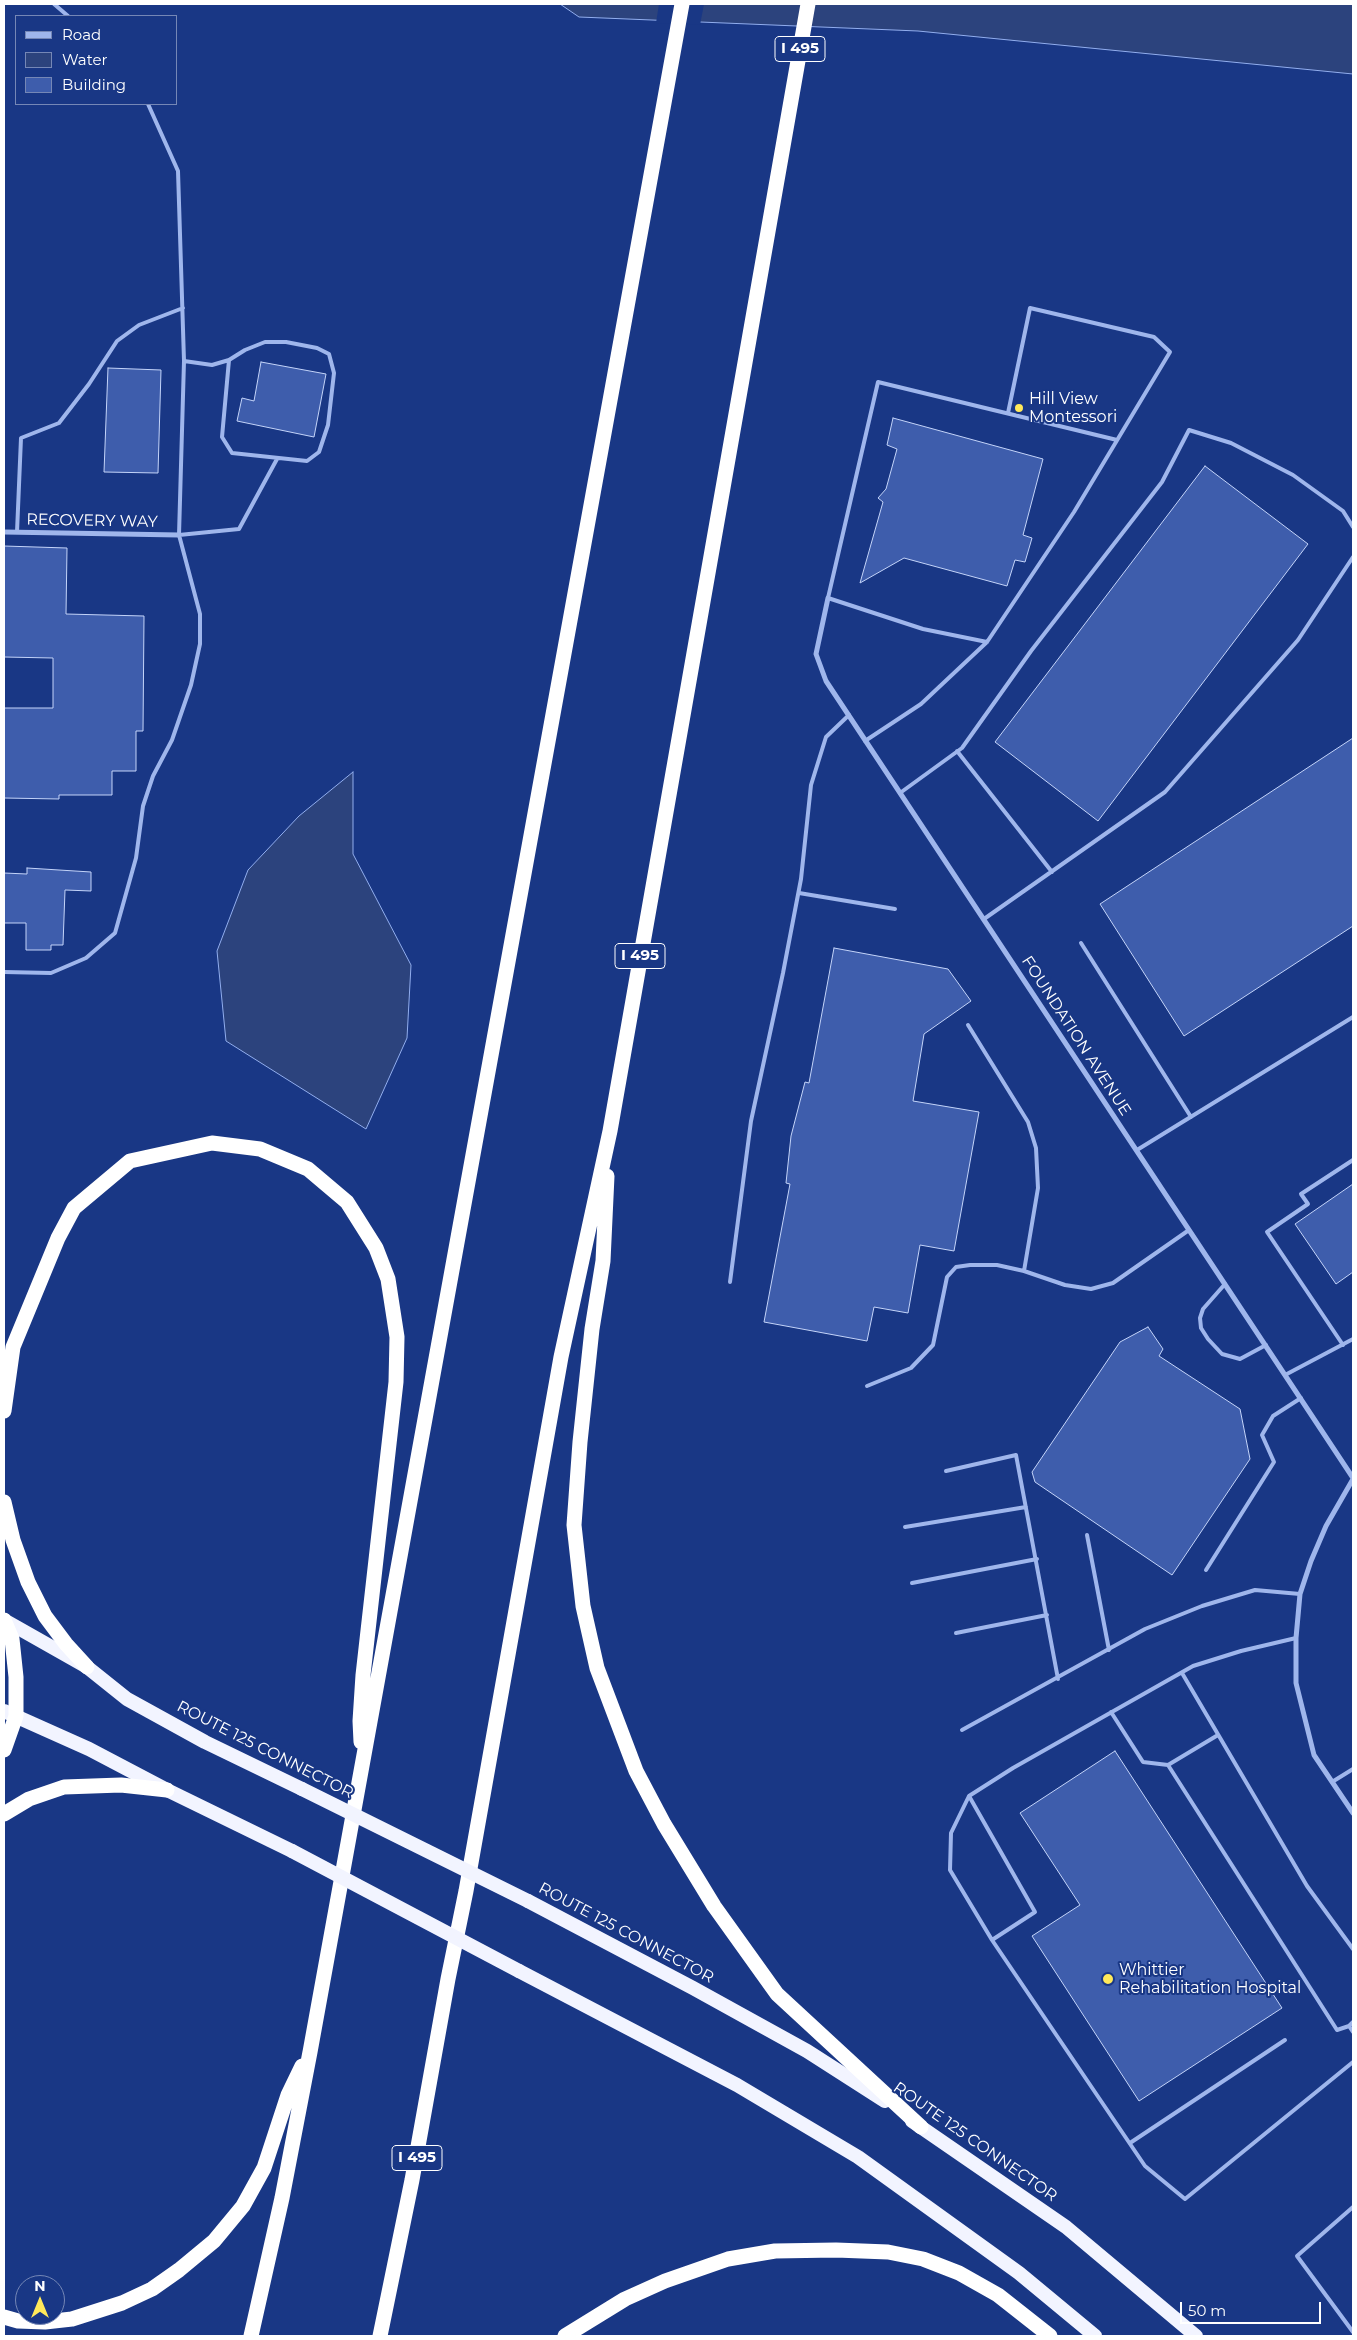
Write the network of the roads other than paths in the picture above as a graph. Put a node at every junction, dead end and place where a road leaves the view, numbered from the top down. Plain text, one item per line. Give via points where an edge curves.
1 (54, 4) edge
2 (682, 4) edge
3 (808, 4) edge
4 (67, 15) edge
5 (148, 105) edge
6 (183, 308) junction
7 (229, 360) junction
8 (184, 361) junction
9 (1008, 413) junction
10 (1117, 440) junction
11 (277, 459) junction
12 (1353, 527) edge
13 (4, 532) edge
14 (17, 532) junction
15 (179, 535) junction
16 (1353, 557) edge
17 (828, 598) junction
18 (987, 642) junction
19 (849, 715) junction
20 (865, 741) junction
21 (957, 751) junction
22 (900, 793) junction
23 (1052, 872) junction
24 (798, 893) junction
25 (894, 909) dead end
26 (984, 919) junction
27 (1080, 943) dead end
28 (4, 972) edge
29 (1353, 1017) edge
30 (968, 1025) dead end
31 (1191, 1117) junction
32 (610, 1132) junction
33 (1137, 1150) junction
34 (1353, 1160) edge
35 (1189, 1230) junction
36 (1024, 1271) junction
37 (730, 1282) dead end
38 (1225, 1284) junction
39 (1353, 1339) edge
40 (1343, 1344) junction
41 (1266, 1345) junction
42 (1286, 1375) junction
43 (867, 1386) dead end
44 (1301, 1398) junction
45 (4, 1411) edge
46 (946, 1471) dead end
47 (1353, 1479) edge
48 (4, 1502) edge
49 (1026, 1507) junction
50 (905, 1527) dead end
51 (1087, 1535) dead end
52 (1037, 1559) junction
53 (1206, 1570) dead end
54 (912, 1583) dead end
55 (1300, 1594) junction
56 (1047, 1614) junction
57 (4, 1620) edge
58 (956, 1633) dead end
59 (1296, 1638) junction
60 (1109, 1650) junction
61 (87, 1667) junction
62 (1182, 1673) junction
63 (1058, 1679) junction
64 (1111, 1712) junction
65 (10, 1714) edge
66 (962, 1730) dead end
67 (1218, 1735) junction
68 (4, 1750) edge
69 (1168, 1765) junction
70 (363, 1766) junction
71 (1353, 1769) edge
72 (1332, 1782) junction
73 (167, 1790) junction
74 (968, 1796) junction
75 (1353, 1813) edge
76 (4, 1814) edge
77 (992, 1940) junction
78 (1353, 1949) edge
79 (1353, 2022) edge
80 (1349, 2026) junction
81 (1353, 2032) edge
82 (1285, 2040) dead end
83 (310, 2052) junction
84 (1353, 2062) edge
85 (921, 2127) junction
86 (1130, 2143) junction
87 (1353, 2207) edge
88 (4, 2317) edge
89 (1353, 2332) edge
90 (251, 2336) edge
91 (380, 2336) edge
92 (565, 2336) edge
93 (1050, 2336) edge
94 (1095, 2336) edge
95 (1196, 2336) edge

1 - 4 lane
2 - 70 highway
3 - 32 highway, I 495
5 - 6 lane via 178,171
6 - 8 lane
6 - 14 lane via 139,325 116,341 59,423 21,438
7 - 8 lane via 212,364
7 - 11 lane via 222,437 232,453
7 - 11 lane via 265,342 286,342 317,348 329,354 334,373 328,425 320,452 307,461
8 - 15 lane
9 - 10 lane
9 - 10 lane via 1030,308 1154,338 1170,352
9 - 17 lane via 878,382
10 - 18 lane via 1074,512
11 - 15 lane via 239,529
12 - 21 lane via 1343,511 1293,475 1231,443 1189,430 1162,482
13 - 14 street, RECOVERY WAY
14 - 15 street, RECOVERY WAY
15 - 28 lane via 200,614 200,644 179,722 142,806 136,858 115,933 86,958 51,973
16 - 23 lane via 1298,640 1165,792
17 - 18 lane via 923,629
17 - 19 street, FOUNDATION AVENUE via 816,654 826,681
18 - 20 lane via 921,704
19 - 20 street, FOUNDATION AVENUE
19 - 24 lane via 826,737 811,785
20 - 22 street, FOUNDATION AVENUE
21 - 22 lane
21 - 23 lane
22 - 26 street, FOUNDATION AVENUE
23 - 26 lane
24 - 25 lane
24 - 37 lane via 784,974 750,1121
26 - 33 street, FOUNDATION AVENUE
27 - 31 lane
29 - 31 lane
30 - 36 lane via 1028,1122 1036,1148 1038,1188
31 - 33 lane
32 - 85 highway via 603,1261 592,1329 574,1526 583,1606 597,1668 636,1771 714,1906 777,1994
32 - 91 highway, I 495 via 559,1366 466,1891
33 - 35 street, FOUNDATION AVENUE
34 - 40 lane via 1301,1194 1308,1204 1267,1232
35 - 36 lane via 1113,1282 1091,1289 1065,1285
35 - 38 street, FOUNDATION AVENUE
36 - 43 lane via 997,1265 956,1267 947,1276 932,1345 910,1368
38 - 41 street, FOUNDATION AVENUE
38 - 41 lane via 1203,1309 1200,1318 1201,1328 1208,1339 1222,1354 1240,1359
39 - 40 lane
40 - 42 lane
41 - 42 street, FOUNDATION AVENUE
42 - 44 street, FOUNDATION AVENUE
44 - 47 street, FOUNDATION AVENUE
44 - 53 lane via 1273,1416 1262,1435 1274,1462
45 - 70 highway via 13,1347 58,1238 74,1208 130,1161 212,1143 260,1149 308,1169 347,1202 376,1248 388,1279 397,1337 396,1382 363,1675 360,1721
46 - 49 lane via 1016,1455
47 - 55 street via 1326,1526
48 - 61 highway via 28,1582 45,1616
49 - 50 lane
49 - 52 lane
51 - 60 lane
52 - 54 lane
52 - 56 lane
55 - 59 street
55 - 60 lane via 1255,1590 1202,1606 1145,1629
56 - 58 lane
56 - 63 lane
57 - 61 highway, ROUTE 125 CONNECTOR
57 - 65 highway via 12,1639 16,1676
59 - 62 lane via 1241,1651 1193,1666
59 - 72 street via 1296,1683 1302,1715 1314,1755
60 - 63 lane
61 - 85 highway, ROUTE 125 CONNECTOR, bridge via 127,1699 205,1742 528,1901 693,1988 807,2051
62 - 64 lane
62 - 67 lane
63 - 66 lane
64 - 69 lane via 1143,1762
64 - 74 lane
65 - 68 highway
65 - 73 highway via 89,1749
67 - 69 lane
67 - 78 lane via 1307,1886
69 - 80 lane via 1337,2030
70 - 83 highway
71 - 72 lane
72 - 75 street
73 - 76 highway via 121,1785 64,1787 29,1799
73 - 94 highway, bridge via 292,1851 737,2085 858,2157 1019,2273
74 - 77 lane via 951,1833 950,1870
74 - 77 lane via 1035,1912
77 - 86 lane
79 - 80 lane
80 - 81 lane
82 - 86 lane
83 - 88 highway via 288,2095 264,2168 243,2206 214,2241 158,2284 122,2303 72,2318 45,2322
83 - 90 highway
84 - 86 lane via 1185,2199 1144,2166
85 - 95 highway, ROUTE 125 CONNECTOR via 1066,2227
87 - 89 lane via 1297,2256
92 - 93 highway via 625,2299 728,2259 775,2251 836,2250 888,2252 923,2259 959,2273 998,2295

